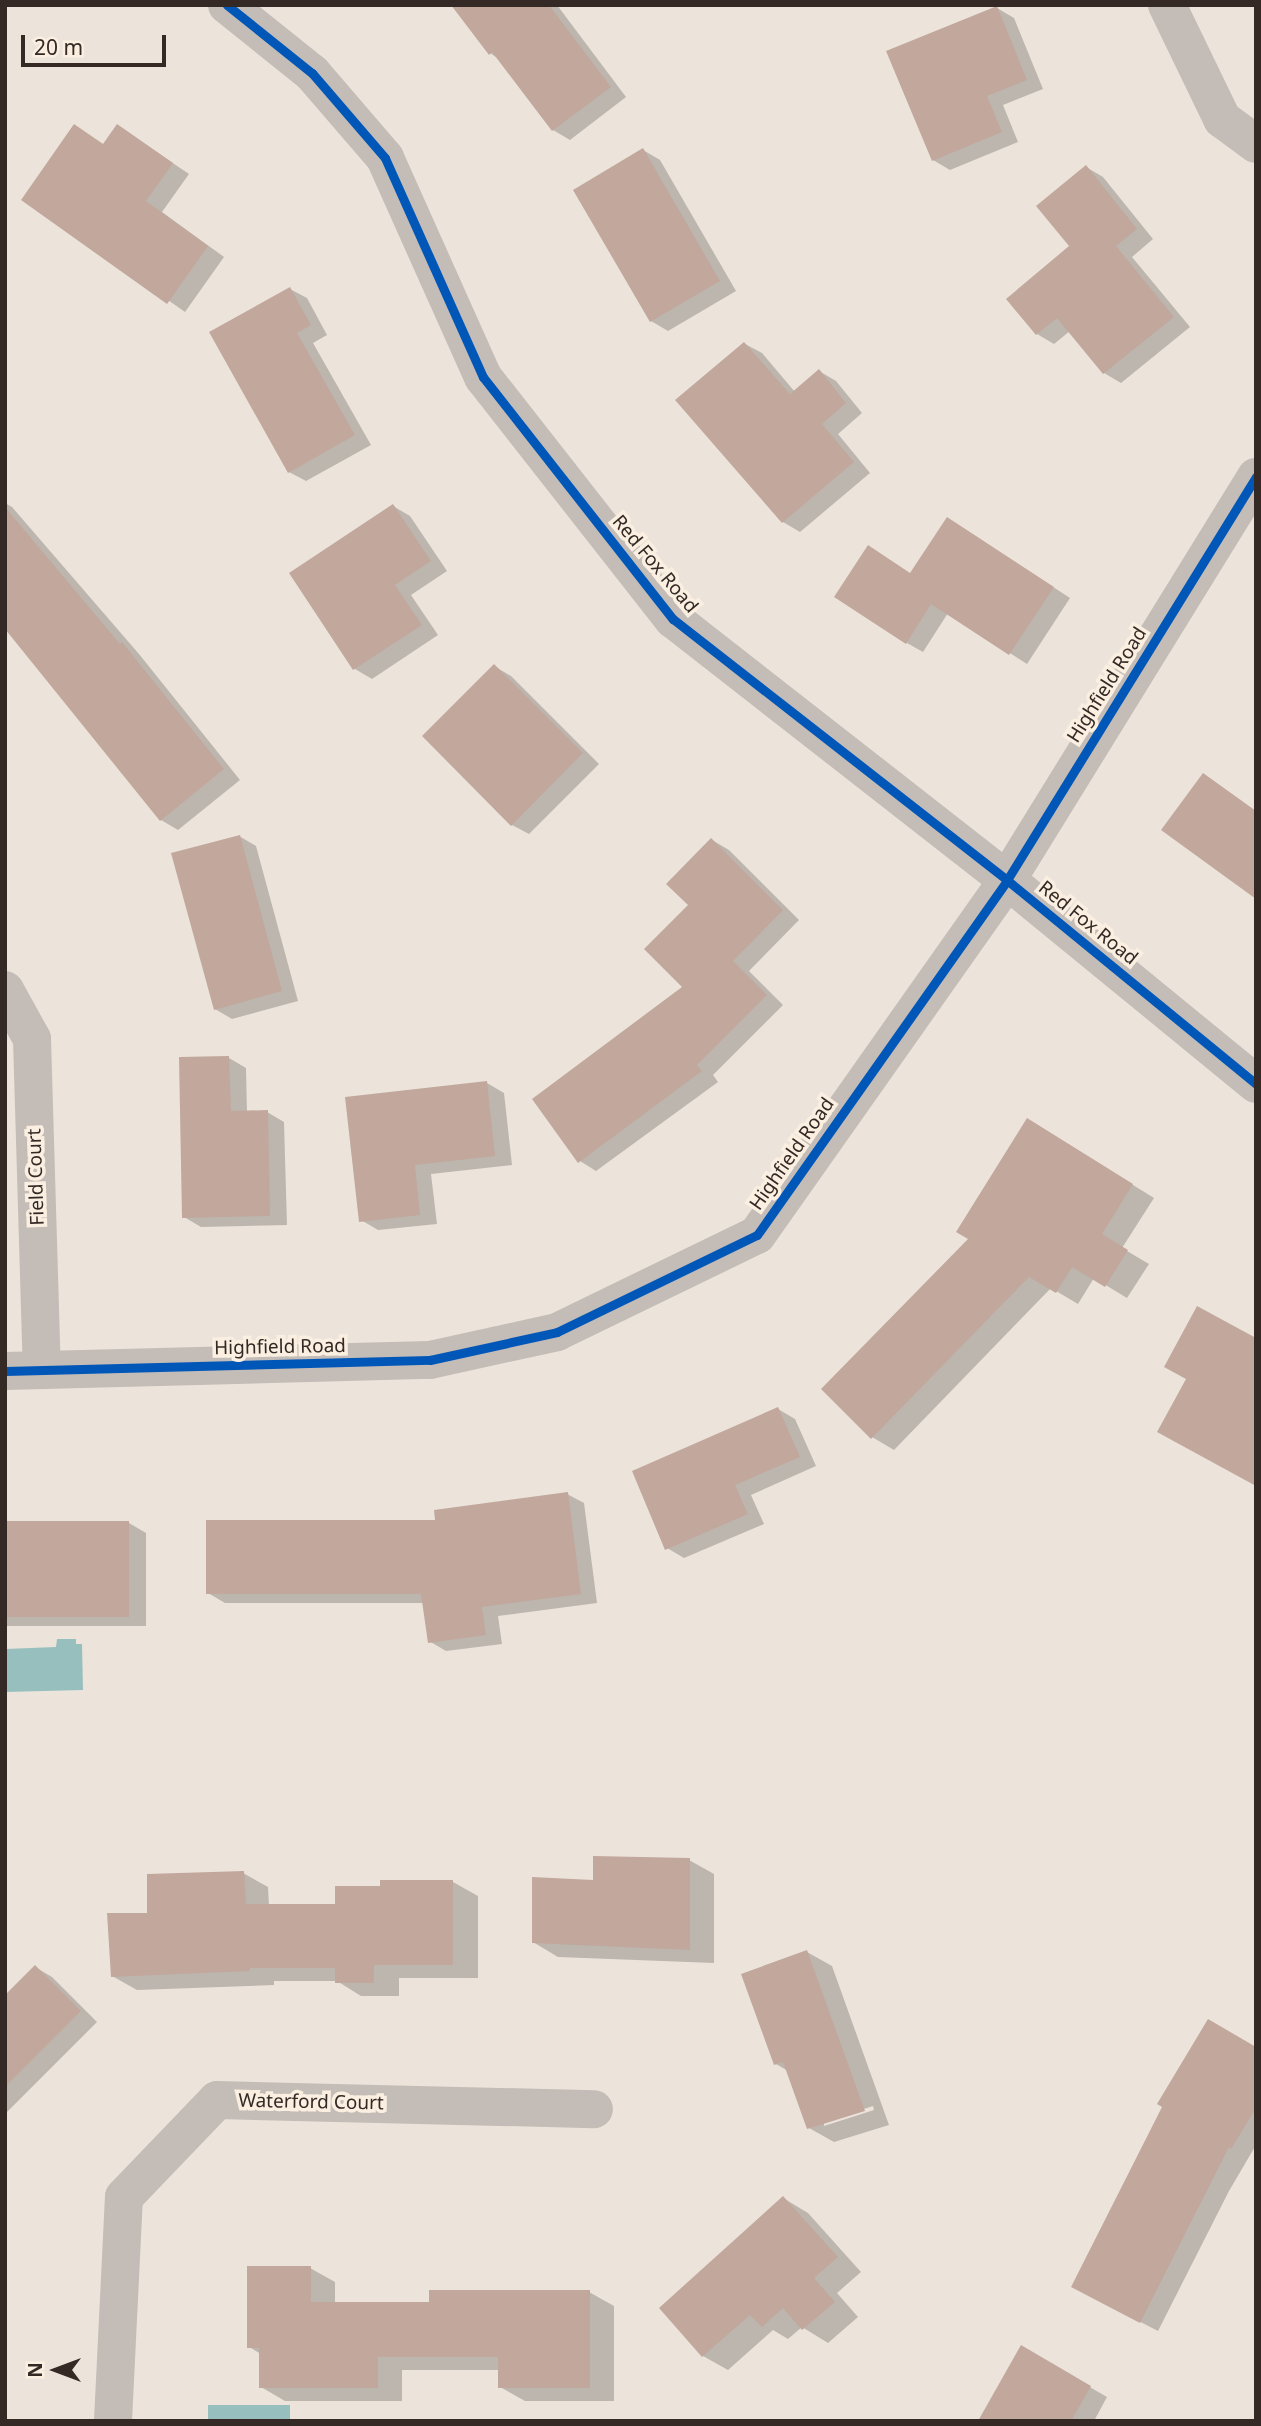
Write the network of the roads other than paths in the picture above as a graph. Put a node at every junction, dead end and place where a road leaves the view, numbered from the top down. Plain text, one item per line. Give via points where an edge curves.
1 (227, 5) edge
2 (1167, 5) edge
3 (1256, 144) edge
4 (1256, 477) edge
5 (1007, 880) junction
6 (5, 990) edge
7 (1256, 1084) edge
8 (24, 1370) edge
9 (594, 2109) dead end
10 (113, 2421) edge

1 - 5 street, Red Fox Road via 312,73 385,159 483,377 673,619
2 - 3 street via 1222,119
4 - 5 street, Highfield Road
5 - 7 street, Red Fox Road
5 - 8 street, Highfield Road via 757,1235 557,1332 430,1360
6 - 8 street, Field Court via 32,1039
9 - 10 street, Waterford Court via 217,2100 124,2197

